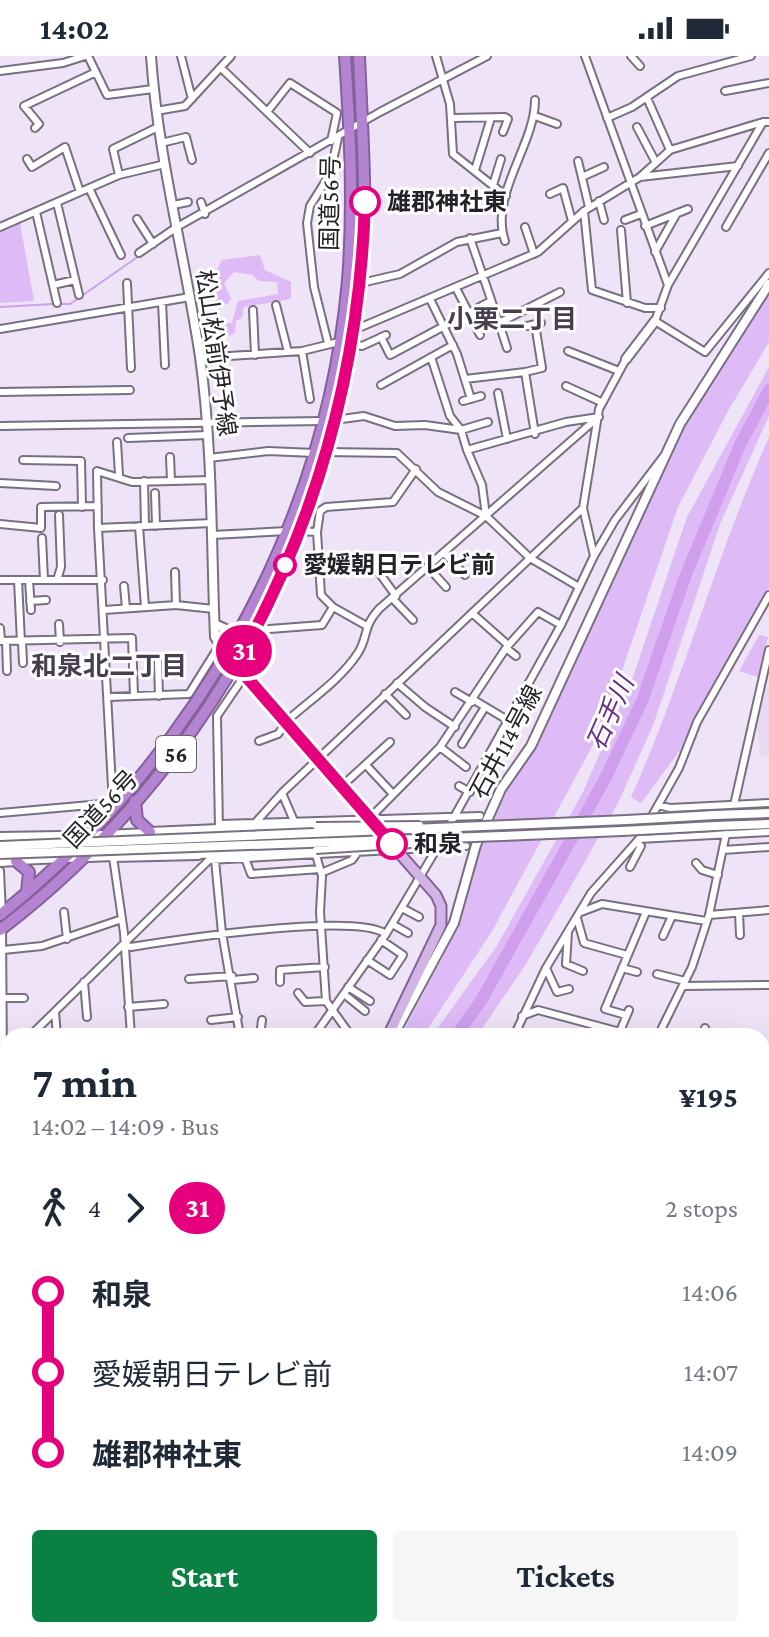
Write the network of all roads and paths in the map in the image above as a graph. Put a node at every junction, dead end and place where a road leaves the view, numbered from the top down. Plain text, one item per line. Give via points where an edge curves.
1 (87, 56) edge
2 (151, 56) edge
3 (181, 56) edge
4 (230, 56) edge
5 (345, 56) edge
6 (359, 56) edge
7 (436, 56) edge
8 (487, 56) edge
9 (585, 56) edge
10 (631, 56) edge
11 (751, 56) edge
12 (738, 57) edge
13 (640, 66) dead end
14 (221, 68) junction
15 (0, 71) edge
16 (96, 72) junction
17 (444, 78) junction
18 (769, 83) edge
19 (153, 89) junction
20 (725, 91) dead end
21 (647, 98) junction
22 (192, 100) junction
23 (535, 100) dead end
24 (156, 111) junction
25 (267, 112) junction
26 (535, 116) junction
27 (452, 118) junction
28 (607, 118) junction
29 (490, 121) dead end
30 (766, 122) edge
31 (362, 124) junction
32 (557, 124) dead end
33 (158, 127) junction
34 (637, 127) dead end
35 (35, 128) dead end
36 (351, 131) junction
37 (503, 132) dead end
38 (334, 139) junction
39 (161, 143) junction
40 (670, 150) junction
41 (310, 153) junction
42 (769, 153) edge
43 (27, 159) dead end
44 (501, 159) dead end
45 (192, 160) dead end
46 (578, 161) dead end
47 (655, 161) junction
48 (165, 164) junction
49 (738, 166) junction
50 (604, 167) dead end
51 (475, 170) junction
52 (119, 175) junction
53 (582, 177) junction
54 (640, 177) junction
55 (493, 185) junction
56 (631, 186) junction
57 (89, 188) junction
58 (80, 192) junction
59 (550, 194) dead end
60 (506, 196) junction
61 (599, 201) junction
62 (188, 202) dead end
63 (201, 202) dead end
64 (57, 203) junction
65 (173, 205) junction
66 (587, 209) junction
67 (688, 209) dead end
68 (36, 212) junction
69 (677, 213) junction
70 (205, 214) junction
71 (641, 214) junction
72 (137, 219) dead end
73 (604, 220) dead end
74 (625, 220) dead end
75 (572, 221) junction
76 (645, 226) junction
77 (0, 227) edge
78 (177, 227) junction
79 (525, 227) dead end
80 (726, 227) dead end
81 (621, 230) dead end
82 (502, 233) junction
83 (470, 238) junction
84 (505, 241) dead end
85 (153, 244) junction
86 (655, 252) junction
87 (139, 253) dead end
88 (534, 254) junction
89 (121, 255) dead end
90 (769, 273) edge
91 (483, 275) junction
92 (75, 280) junction
93 (127, 283) dead end
94 (361, 283) junction
95 (769, 284) edge
96 (53, 285) junction
97 (668, 285) junction
98 (456, 288) junction
99 (560, 292) dead end
100 (79, 295) dead end
101 (190, 297) junction
102 (430, 299) junction
103 (491, 301) junction
104 (162, 302) junction
105 (57, 303) dead end
106 (627, 303) junction
107 (276, 305) dead end
108 (129, 308) junction
109 (661, 308) junction
110 (253, 310) dead end
111 (467, 312) junction
112 (655, 321) junction
113 (499, 323) junction
114 (443, 325) junction
115 (534, 325) dead end
116 (0, 329) edge
117 (354, 330) junction
118 (480, 335) dead end
119 (334, 342) junction
120 (352, 345) junction
121 (453, 345) junction
122 (507, 348) dead end
123 (302, 351) junction
124 (568, 351) dead end
125 (288, 352) junction
126 (255, 355) junction
127 (431, 357) junction
128 (200, 358) junction
129 (626, 359) joint
130 (165, 365) dead end
131 (131, 368) dead end
132 (619, 371) junction
133 (525, 372) junction
134 (465, 379) junction
135 (381, 385) dead end
136 (566, 386) dead end
137 (130, 390) dead end
138 (0, 392) edge
139 (498, 393) dead end
140 (481, 396) dead end
141 (310, 399) dead end
142 (601, 402) junction
143 (599, 417) junction
144 (337, 419) junction
145 (324, 421) junction
146 (488, 422) dead end
147 (207, 424) junction
148 (0, 426) edge
149 (461, 430) junction
150 (535, 434) junction
151 (208, 435) junction
152 (128, 438) dead end
153 (507, 439) junction
154 (117, 442) dead end
155 (467, 450) junction
156 (328, 452) junction
157 (315, 453) junction
158 (665, 455) junction
159 (170, 457) dead end
160 (209, 458) junction
161 (23, 460) dead end
162 (416, 469) junction
163 (119, 475) junction
164 (171, 480) junction
165 (211, 480) junction
166 (144, 481) junction
167 (0, 483) edge
168 (56, 486) dead end
169 (155, 493) dead end
170 (98, 506) junction
171 (82, 507) junction
172 (583, 508) junction
173 (59, 515) dead end
174 (486, 516) junction
175 (212, 523) junction
176 (0, 524) edge
177 (142, 526) junction
178 (156, 526) junction
179 (98, 528) junction
180 (294, 531) junction
181 (317, 532) junction
182 (212, 535) junction
183 (42, 538) dead end
184 (445, 554) junction
185 (594, 556) junction
186 (530, 558) junction
187 (428, 567) junction
188 (175, 572) dead end
189 (380, 574) dead end
190 (465, 575) dead end
191 (0, 580) edge
192 (18, 580) junction
193 (29, 580) junction
194 (44, 580) junction
195 (57, 580) junction
196 (103, 580) junction
197 (124, 586) dead end
198 (446, 587) dead end
199 (579, 587) junction
200 (769, 595) edge
201 (394, 598) junction
202 (46, 600) dead end
203 (30, 601) junction
204 (176, 605) junction
205 (145, 607) junction
206 (333, 607) junction
207 (126, 608) junction
208 (214, 609) junction
209 (31, 610) dead end
210 (104, 610) junction
211 (472, 613) junction
212 (413, 620) dead end
213 (59, 624) dead end
214 (215, 624) junction
215 (244, 625) junction
216 (365, 625) junction
217 (561, 625) junction
218 (0, 628) edge
219 (256, 630) junction
220 (105, 640) junction
221 (2, 641) edge
222 (22, 642) junction
223 (60, 642) junction
224 (507, 646) junction
225 (769, 650) edge
226 (222, 651) junction
227 (516, 656) dead end
228 (158, 662) dead end
229 (23, 663) dead end
230 (236, 665) junction
231 (7, 671) dead end
232 (245, 675) junction
233 (397, 683) junction
234 (455, 692) dead end
235 (385, 694) junction
236 (134, 696) junction
237 (159, 696) junction
238 (108, 697) junction
239 (473, 701) junction
240 (485, 707) junction
241 (406, 715) dead end
242 (509, 721) junction
243 (288, 722) junction
244 (455, 727) junction
245 (259, 741) dead end
246 (390, 742) dead end
247 (462, 744) dead end
248 (440, 747) junction
249 (319, 758) junction
250 (366, 765) junction
251 (466, 767) dead end
252 (343, 785) junction
253 (459, 786) dead end
254 (470, 792) junction
255 (282, 793) junction
256 (392, 793) junction
257 (135, 801) junction
258 (769, 803) edge
259 (110, 804) junction
260 (658, 805) junction
261 (734, 805) junction
262 (670, 808) junction
263 (0, 813) edge
264 (769, 813) edge
265 (457, 816) junction
266 (480, 816) dead end
267 (370, 818) junction
268 (323, 819) junction
269 (294, 821) junction
270 (256, 822) junction
271 (769, 824) edge
272 (219, 827) junction
273 (457, 828) junction
274 (150, 832) junction
275 (769, 832) edge
276 (104, 834) junction
277 (726, 834) junction
278 (88, 835) junction
279 (60, 836) joint
280 (367, 836) junction
281 (0, 837) edge
282 (654, 838) junction
283 (638, 840) junction
284 (468, 842) junction
285 (0, 846) edge
286 (438, 847) junction
287 (769, 847) edge
288 (397, 850) junction
289 (723, 850) junction
290 (316, 852) junction
291 (357, 853) junction
292 (0, 854) edge
293 (198, 855) joint
294 (325, 855) junction
295 (287, 856) junction
296 (113, 857) junction
297 (65, 858) junction
298 (83, 858) junction
299 (245, 858) junction
300 (212, 860) junction
301 (16, 861) junction
302 (0, 862) edge
303 (696, 863) dead end
304 (630, 867) dead end
305 (290, 869) junction
306 (0, 871) edge
307 (320, 871) junction
308 (718, 875) junction
309 (421, 877) junction
310 (593, 888) junction
311 (27, 892) junction
312 (1, 899) edge
313 (602, 904) junction
314 (402, 908) junction
315 (769, 910) edge
316 (64, 912) dead end
317 (646, 912) junction
318 (739, 913) junction
319 (1, 914) edge
320 (579, 916) junction
321 (672, 916) junction
322 (419, 917) dead end
323 (708, 918) junction
324 (122, 919) junction
325 (392, 924) junction
326 (321, 928) junction
327 (1, 929) edge
328 (568, 932) junction
329 (222, 933) junction
330 (408, 933) dead end
331 (386, 934) junction
332 (740, 935) dead end
333 (663, 936) dead end
334 (67, 939) junction
335 (381, 940) junction
336 (124, 945) junction
337 (3, 950) junction
338 (627, 955) junction
339 (367, 960) junction
340 (325, 967) junction
341 (379, 967) junction
342 (546, 968) junction
343 (622, 968) junction
344 (346, 969) dead end
345 (583, 971) dead end
346 (637, 972) dead end
347 (657, 974) dead end
348 (356, 976) junction
349 (372, 977) dead end
350 (233, 978) junction
351 (254, 978) dead end
352 (189, 979) dead end
353 (84, 982) junction
354 (280, 982) dead end
355 (684, 984) junction
356 (769, 985) edge
357 (348, 987) junction
358 (569, 989) dead end
359 (298, 993) dead end
360 (344, 994) junction
361 (3, 998) junction
362 (24, 998) dead end
363 (326, 1001) junction
364 (370, 1001) dead end
365 (164, 1004) dead end
366 (128, 1007) junction
367 (335, 1008) junction
368 (55, 1011) junction
369 (365, 1011) dead end
370 (522, 1016) junction
371 (87, 1017) dead end
372 (238, 1017) junction
373 (211, 1020) dead end
374 (262, 1020) dead end
375 (4, 1028) edge
376 (38, 1028) edge
377 (56, 1028) edge
378 (130, 1028) edge
379 (239, 1028) edge
380 (261, 1028) edge
381 (320, 1028) edge
382 (346, 1028) edge
383 (395, 1028) edge
384 (395, 1028) edge
385 (517, 1028) edge
386 (599, 1028) edge
387 (621, 1028) edge
388 (662, 1028) edge

1 - 15 street
1 - 16 street
2 - 19 street, 松山松前伊予線
3 - 22 street
4 - 14 street
5 - 36 highway, 国道56号 / 56
6 - 31 highway, 国道56号 / 56
7 - 17 street
8 - 17 street
9 - 28 street
10 - 13 street
11 - 12 street
12 - 21 street via 678,76
14 - 22 street
14 - 25 street
16 - 19 street via 107,95
16 - 35 street via 24,106 39,124
17 - 27 street
17 - 31 street
18 - 20 street
19 - 24 street, 松山松前伊予線
21 - 28 street
21 - 40 street
22 - 24 street
23 - 26 street
24 - 33 street, 松山松前伊予線
25 - 38 street via 290,83 337,113
25 - 41 street
26 - 32 street
26 - 60 street
27 - 37 street via 505,117
27 - 51 street via 453,154
28 - 56 street
29 - 51 street
30 - 40 street
30 - 49 street
31 - 36 street
31 - 94 highway, 国道56号 / 56
33 - 39 street, 松山松前伊予線
33 - 52 street via 113,149
34 - 47 street
36 - 38 street
36 - 119 highway, 国道56号 / 56 via 350,249
38 - 41 street
38 - 119 street via 330,174 310,206 307,223 314,287
39 - 45 street via 186,137
39 - 48 street, 松山松前伊予線
40 - 47 street
41 - 70 street
42 - 80 street
43 - 58 street via 32,167 65,147
44 - 55 street
46 - 53 street
47 - 54 street
48 - 52 street
48 - 65 street, 松山松前伊予線
49 - 54 street
49 - 97 street
50 - 53 street
51 - 55 street
52 - 57 street
53 - 66 street
54 - 56 street
55 - 60 street
56 - 61 street
56 - 71 street
57 - 58 street
57 - 89 street
58 - 64 street
59 - 75 street via 563,188
60 - 82 street
61 - 66 street
61 - 73 street
62 - 65 street
63 - 70 street
64 - 68 street
64 - 92 street
65 - 78 street, 松山松前伊予線
66 - 75 street
66 - 106 street via 592,290
67 - 69 street
68 - 77 street
68 - 96 street
69 - 76 street
69 - 86 street
70 - 78 street
71 - 74 street
71 - 76 street
72 - 85 street
75 - 88 street
76 - 86 street
78 - 85 street
78 - 101 street, 松山松前伊予線
79 - 88 street
81 - 106 street
82 - 83 street
82 - 84 street
83 - 91 street
83 - 94 street via 400,274
85 - 87 street
86 - 97 street
88 - 91 street
90 - 112 street via 705,352
91 - 98 street
91 - 103 street
92 - 96 street
92 - 100 street
93 - 108 street
94 - 117 highway, 国道56号 / 56
95 - 158 street, 石井114号線
96 - 105 street
97 - 109 street
98 - 102 street
98 - 111 street
99 - 113 street
101 - 104 street
101 - 128 street, 松山松前伊予線
102 - 114 street
102 - 117 street
103 - 111 street
103 - 113 street
104 - 108 street
104 - 130 street
106 - 109 street
107 - 125 street
108 - 116 street
108 - 131 street
109 - 112 street
110 - 126 street
111 - 114 street
111 - 118 street
112 - 129 street
113 - 122 street
114 - 120 street via 390,355 384,336
114 - 121 street
115 - 133 street via 542,368
117 - 119 street
117 - 120 highway, 国道56号 / 56
119 - 120 street
119 - 123 street
119 - 145 highway, 国道56号 / 56
120 - 144 highway, 国道56号 / 56
121 - 127 street
121 - 134 street
123 - 125 street
123 - 141 street
124 - 132 street
125 - 126 street
126 - 128 street
127 - 135 street
127 - 149 street via 450,416
128 - 147 street, 松山松前伊予線
129 - 132 street
132 - 142 street
133 - 134 street
133 - 150 street
134 - 140 street via 467,400
136 - 142 street
137 - 138 street
139 - 153 street
142 - 143 street
143 - 150 street
143 - 172 street
143 - 174 street
144 - 145 street
144 - 149 street via 364,416 395,426
144 - 156 highway, 国道56号 / 56
145 - 147 street
145 - 157 highway, 国道56号 / 56
146 - 149 street
147 - 148 street
147 - 151 street, 松山松前伊予線
149 - 155 street
150 - 153 street
151 - 152 street
151 - 160 street, 松山松前伊予線
153 - 155 street
154 - 163 street
155 - 174 street via 482,485
156 - 157 street
156 - 162 street via 397,453
156 - 180 highway, 国道56号 / 56
157 - 160 street via 268,451
157 - 180 highway, 国道56号 / 56
158 - 185 street
158 - 383 street, 石井114号線 via 531,746 501,789 482,830 454,923
159 - 164 street
160 - 165 street, 松山松前伊予線
161 - 171 street via 81,461
162 - 174 street via 451,501
162 - 181 street via 393,502 322,508
163 - 166 street
163 - 170 street via 97,471
164 - 165 street
164 - 166 street
165 - 175 street, 松山松前伊予線
166 - 177 street
167 - 168 street
169 - 178 street
170 - 171 street
170 - 179 street
171 - 176 street via 41,507 41,528
172 - 185 street
172 - 186 street
173 - 195 street
174 - 184 street
174 - 186 street
175 - 178 street
175 - 182 street, 松山松前伊予線
177 - 178 street
177 - 179 street
177 - 205 street
179 - 196 street
180 - 181 street
180 - 182 street
180 - 215 highway, 国道56号 / 56
180 - 219 highway, 国道56号 / 56
181 - 206 street via 321,595
182 - 208 street, 松山松前伊予線
183 - 194 street
184 - 187 street
184 - 190 street
185 - 199 street
186 - 199 street
186 - 211 street
187 - 198 street
187 - 201 street
188 - 204 street
189 - 201 street
191 - 192 street
192 - 193 street
192 - 222 street
193 - 194 street
193 - 203 street
194 - 195 street
195 - 196 street
196 - 210 street
197 - 207 street
199 - 217 street
200 - 260 street via 697,722
201 - 212 street
201 - 216 street
202 - 203 street
203 - 209 street
204 - 205 street
204 - 208 street
205 - 207 street
206 - 216 street
206 - 219 street via 322,625
207 - 210 street
208 - 214 street, 松山松前伊予線
210 - 220 street
211 - 224 street
211 - 233 street
213 - 223 street
214 - 215 street via 230,631
214 - 226 street, 松山松前伊予線
215 - 226 highway, 国道56号 / 56
216 - 243 street via 360,650
217 - 224 street via 538,612
217 - 242 street
218 - 221 street
219 - 230 highway, 国道56号 / 56
220 - 223 street
220 - 236 street via 132,638
220 - 238 street
221 - 222 street
221 - 231 street
222 - 223 street
222 - 229 street
224 - 227 street
224 - 239 street
225 - 261 street
226 - 230 main road
226 - 237 street via 189,694
226 - 259 highway, 国道56号 / 56 via 173,736 125,794
228 - 237 street
230 - 232 main road
230 - 257 highway, 国道56号 / 56 via 184,744
232 - 243 main road
232 - 272 street via 217,716
233 - 235 street
233 - 244 street
234 - 239 street
235 - 241 street
235 - 249 street
236 - 237 street
236 - 238 street
238 - 259 street
239 - 240 street
239 - 244 street
240 - 242 street
240 - 247 street
242 - 254 street
243 - 245 street via 278,734
243 - 249 main road
244 - 248 street
246 - 250 street
248 - 251 street
248 - 256 street
249 - 252 main road
249 - 255 street
250 - 252 street
250 - 256 street
252 - 267 main road
253 - 254 street
254 - 265 street
255 - 269 street
255 - 270 street
256 - 267 street
257 - 274 highway via 137,820
257 - 276 highway, 国道56号 / 56
258 - 261 street
259 - 263 street
259 - 278 highway, 国道56号 / 56
260 - 262 street
260 - 283 street
261 - 262 street
262 - 282 street
264 - 273 street, bridge
265 - 266 street
265 - 267 street
265 - 286 street
267 - 268 street
267 - 288 main road
268 - 269 street
268 - 294 street
269 - 270 street
270 - 272 street
271 - 284 street, bridge
272 - 273 street, bridge
272 - 274 street
273 - 280 street, bridge
274 - 276 street
275 - 277 street
276 - 278 street
276 - 298 highway, 国道56号 / 56
277 - 282 street
277 - 289 street
278 - 279 street
278 - 297 highway, 国道56号 / 56
279 - 281 street
280 - 284 street, bridge
280 - 285 street, bridge
280 - 292 street, bridge
282 - 283 street
283 - 304 street via 641,846
283 - 310 street
284 - 286 street
284 - 290 street, bridge
286 - 288 street
286 - 309 street
287 - 289 street
288 - 291 street
288 - 309 main road
289 - 308 street
290 - 293 street
290 - 294 street
290 - 295 street
290 - 307 street
291 - 294 street
291 - 307 street via 352,860
293 - 296 street
295 - 299 street
295 - 305 street
296 - 298 street
296 - 324 street
297 - 298 street
297 - 301 street
297 - 311 highway, 国道56号 / 56
298 - 327 highway, 国道56号 / 56
299 - 300 street
299 - 305 street via 251,874
300 - 329 street
300 - 336 street
301 - 302 street
301 - 311 highway via 29,872
303 - 308 street
305 - 307 street
306 - 312 street
307 - 326 street
308 - 323 street
309 - 314 street
309 - 384 main road via 441,906 441,925
310 - 313 street
310 - 320 street
311 - 319 highway, 国道56号 / 56
312 - 319 street
313 - 317 street
313 - 320 street
314 - 322 street
314 - 325 street
315 - 318 street
316 - 334 street
317 - 321 street
317 - 338 street
318 - 323 street
318 - 332 street
319 - 327 street
320 - 328 street
320 - 338 street via 584,943
321 - 323 street
321 - 333 street
323 - 355 street
324 - 334 street
324 - 336 street
325 - 330 street
325 - 331 street
326 - 329 street
326 - 331 street via 372,928
326 - 340 street
327 - 337 street
328 - 342 street
328 - 345 street via 566,964
329 - 336 street
329 - 350 street
331 - 335 street
334 - 337 street
335 - 339 street
335 - 341 street via 403,955 390,975
336 - 353 street
336 - 366 street
337 - 361 street
338 - 343 street
339 - 341 street
339 - 348 street
340 - 354 street via 280,970
340 - 363 street
341 - 349 street
342 - 358 street via 553,989
342 - 370 street
343 - 346 street
343 - 387 street via 605,1009 628,1012
344 - 348 street
347 - 355 street
348 - 357 street
350 - 351 street
350 - 352 street
350 - 372 street
353 - 368 street
353 - 371 street
355 - 356 street
355 - 388 street
357 - 360 street
357 - 364 street
359 - 363 street via 305,1002
360 - 367 street
360 - 369 street
361 - 362 street
361 - 375 street
363 - 367 street
365 - 366 street
366 - 378 street
367 - 381 street
367 - 382 street
368 - 376 street
368 - 377 street
370 - 385 street
370 - 386 street via 538,1010
372 - 373 street
372 - 379 street
374 - 380 street

